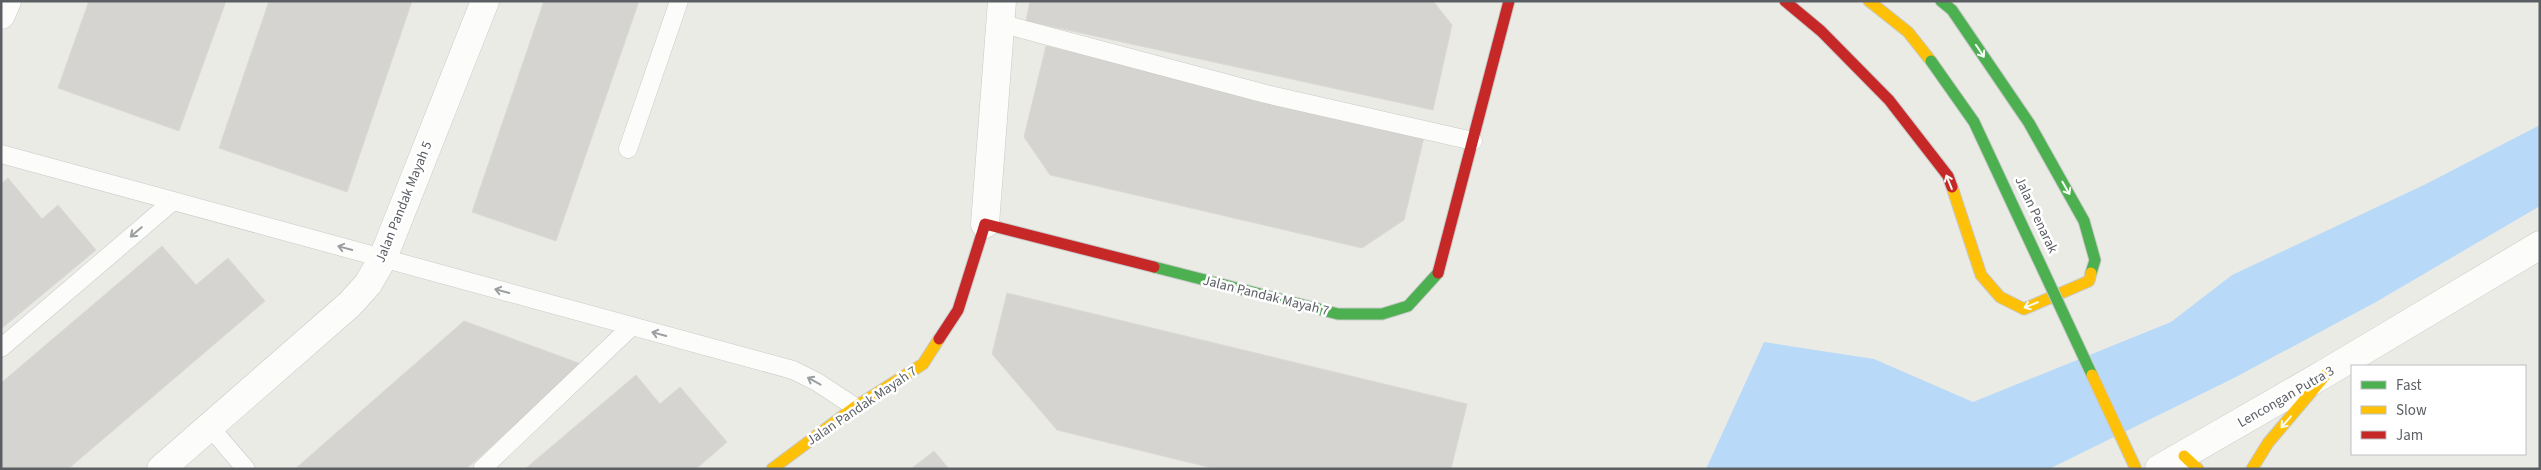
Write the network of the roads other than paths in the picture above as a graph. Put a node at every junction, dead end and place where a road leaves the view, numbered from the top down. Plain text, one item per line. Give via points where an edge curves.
1 (7, 1) edge
2 (484, 1) edge
3 (679, 1) edge
4 (1509, 1) edge
5 (1785, 1) edge
6 (1869, 1) edge
7 (1950, 4) edge
8 (1001, 12) edge
9 (1, 15) edge
10 (1472, 141) junction
11 (628, 149) dead end
12 (1, 154) edge
13 (174, 201) junction
14 (985, 224) junction
15 (2540, 245) edge
16 (383, 258) junction
17 (632, 326) junction
18 (1, 348) edge
19 (2329, 371) junction
20 (855, 407) junction
21 (210, 426) junction
22 (2191, 462) edge
23 (161, 469) edge
24 (246, 469) edge
25 (482, 469) edge
26 (772, 469) edge
27 (2136, 469) edge
28 (2159, 469) edge
29 (2252, 469) edge

1 - 9 street
2 - 16 street, Jalan Pandak Mayah 5
3 - 11 lane
4 - 10 main road, Jalan Pandak Mayah 7
7 -> 5 main road via 2029,123 2084,221 2095,260 2089,281 2024,309 2000,298 1981,275 1948,176 1889,100 1821,31
6 - 27 main road, Jalan Penarak, bridge via 1908,32 1974,122
8 - 10 lane via 1266,94
8 - 14 street, Jalan Pandak Mayah 7
10 - 14 main road, Jalan Pandak Mayah 7 via 1438,273 1408,306 1382,314 1338,314
12 - 13 lane
16 -> 13 lane
13 -> 18 lane
14 - 20 main road, Jalan Pandak Mayah 7 via 958,310 924,364
15 - 19 street, Lencongan Putra 3
17 -> 16 lane
16 - 21 street, Jalan Pandak Mayah 5 via 368,284 350,304
20 -> 17 lane via 793,370
17 - 25 lane
19 - 22 street, Lencongan Putra 3
19 -> 29 main road via 2268,443
20 - 26 main road, Jalan Pandak Mayah 7
21 - 23 street, Jalan Pandak Mayah 5
21 - 24 lane
22 - 28 street, Lencongan Putra 3

